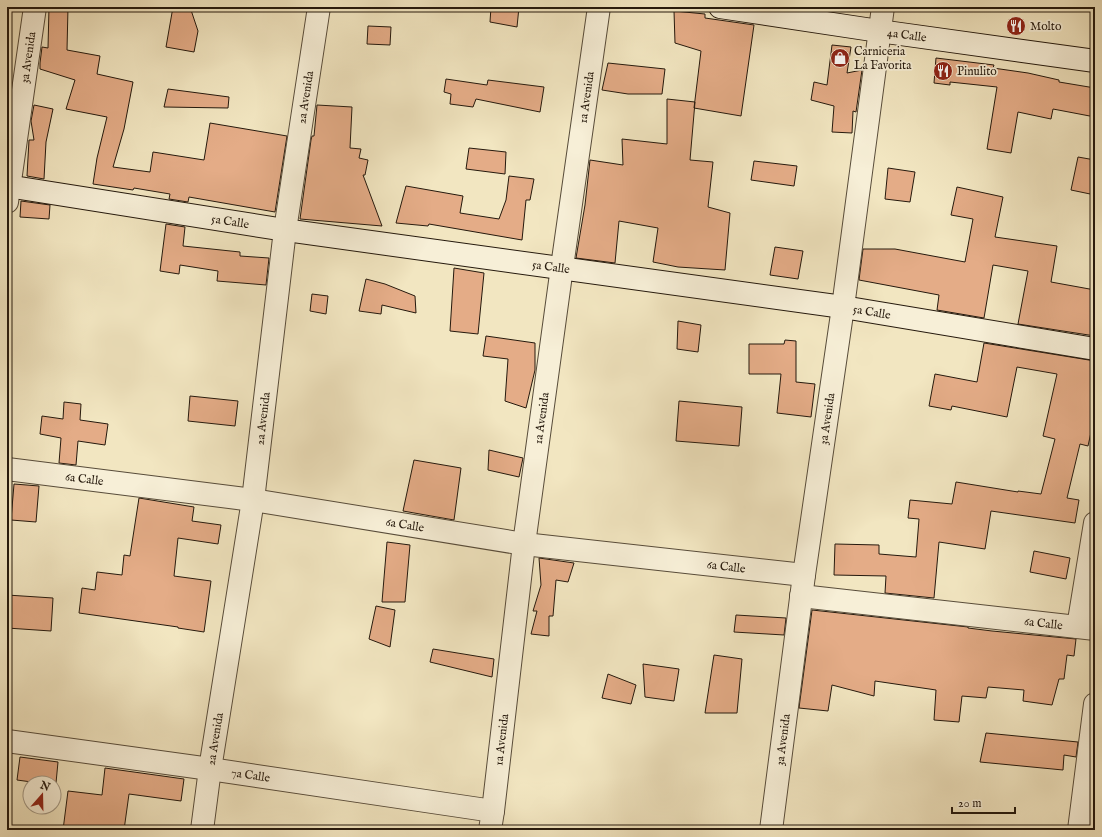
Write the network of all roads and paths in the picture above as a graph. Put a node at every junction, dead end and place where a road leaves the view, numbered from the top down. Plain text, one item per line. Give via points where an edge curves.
1 (35, 7) edge
2 (319, 7) edge
3 (600, 7) edge
4 (720, 7) edge
5 (883, 7) edge
6 (879, 31) junction
7 (1095, 60) edge
8 (8, 192) edge
9 (285, 230) junction
10 (562, 268) junction
11 (843, 307) junction
12 (1095, 349) edge
13 (7, 469) edge
14 (253, 500) junction
15 (1095, 523) edge
16 (524, 544) junction
17 (802, 585) junction
18 (1087, 628) edge
19 (1095, 704) edge
20 (7, 742) edge
21 (210, 769) junction
22 (492, 820) edge
23 (202, 830) edge
24 (771, 830) edge
25 (1079, 830) edge

1 - 8 street, 3a Avenida
2 - 9 street, 2a Avenida
3 - 10 street, 1a Avenida
4 - 6 street, 4a Calle
5 - 6 street, 3a Avenida
6 - 7 street, 4a Calle
6 - 11 street, 3a Avenida
8 - 9 street, 5a Calle
9 - 10 street, 5a Calle
9 - 14 street, 2a Avenida
10 - 11 street, 5a Calle
10 - 16 street, 1a Avenida
11 - 12 street, 5a Calle
11 - 17 street, 3a Avenida
13 - 14 street, 6a Calle
14 - 16 street, 6a Calle
14 - 21 street, 2a Avenida
15 - 18 street
16 - 17 street, 6a Calle
16 - 22 street, 1a Avenida
17 - 18 street, 6a Calle
17 - 24 street, 3a Avenida
19 - 25 street
20 - 21 street, 7a Calle
21 - 22 street, 7a Calle
21 - 23 street, 2a Avenida

